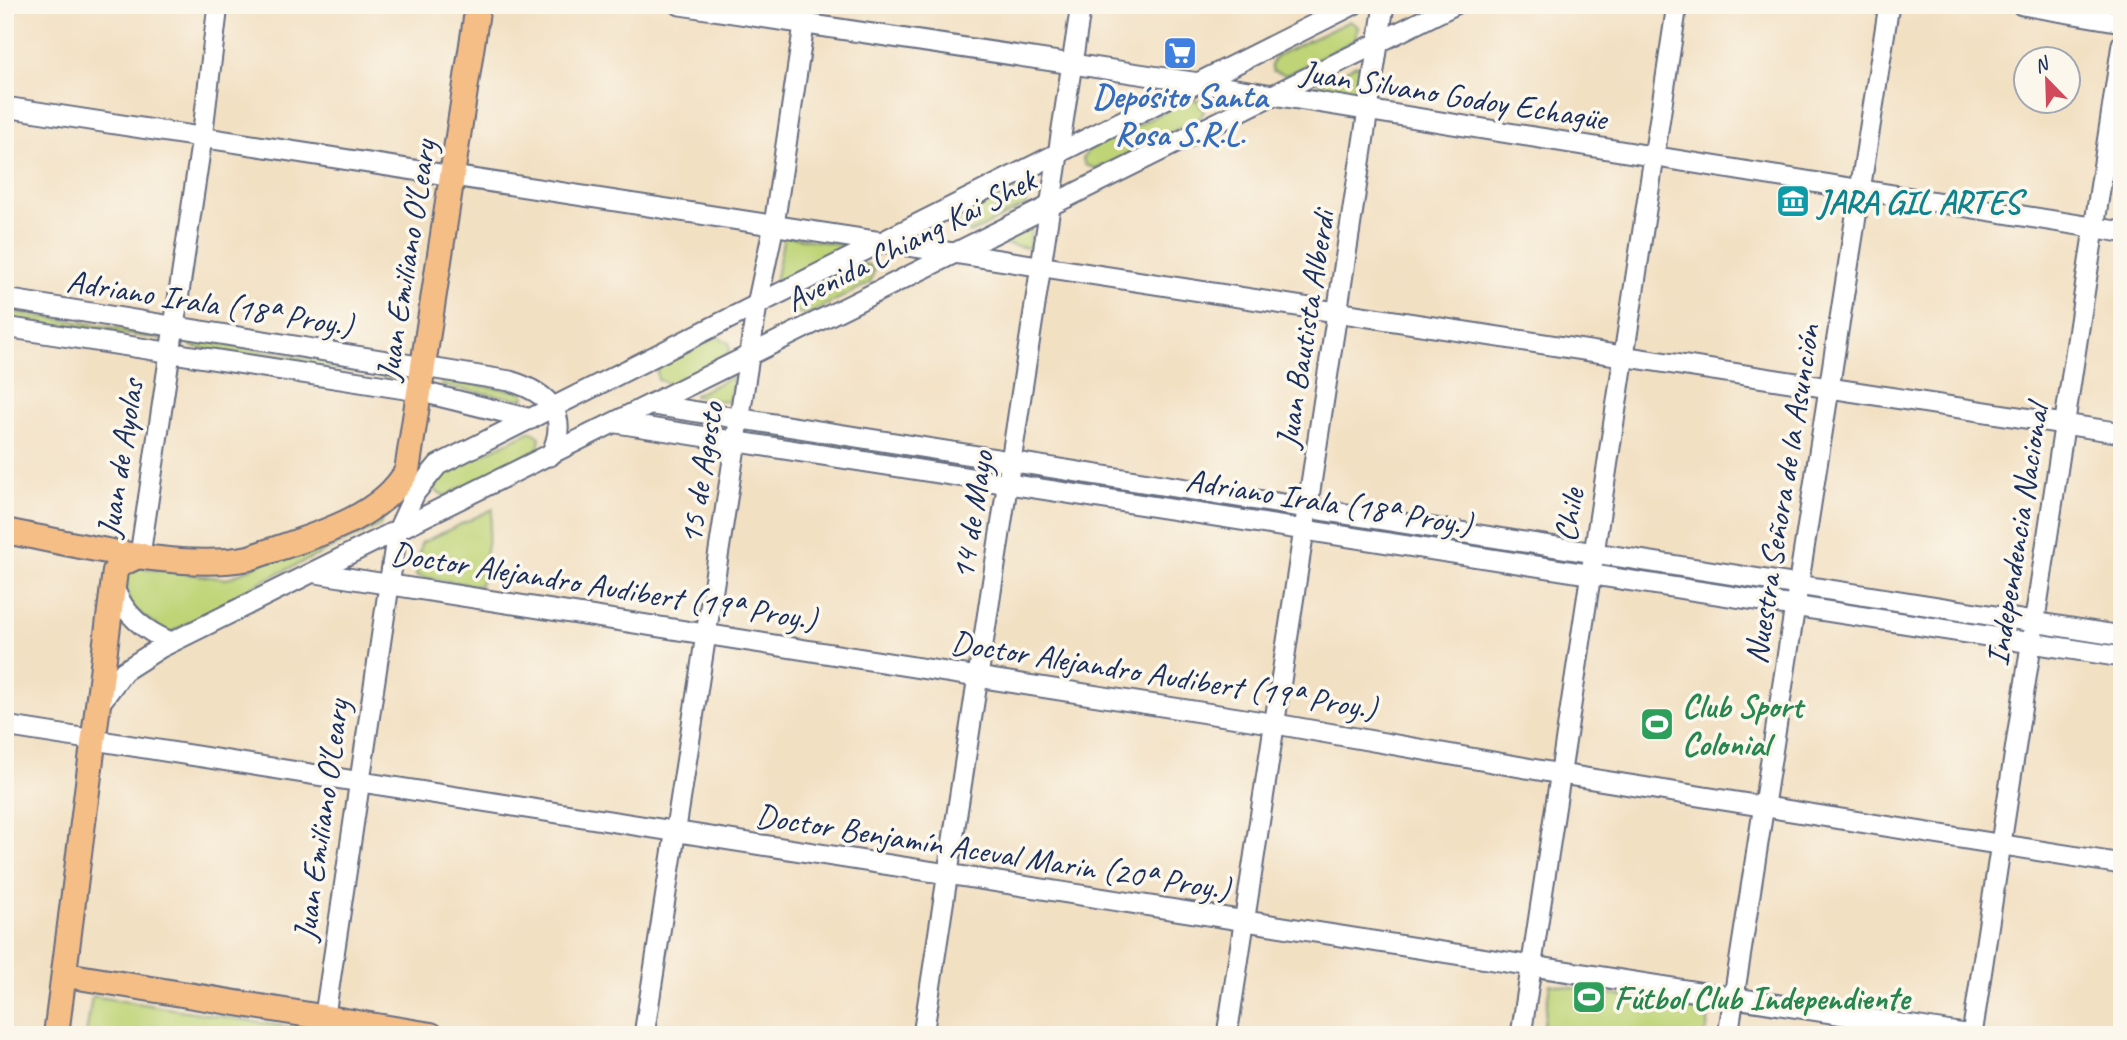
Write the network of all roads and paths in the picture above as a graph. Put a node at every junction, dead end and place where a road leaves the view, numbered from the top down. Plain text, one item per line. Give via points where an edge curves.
1 (218, 5) edge
2 (478, 5) edge
3 (680, 5) edge
4 (1081, 5) edge
5 (1353, 5) edge
6 (1384, 5) edge
7 (1454, 5) edge
8 (1677, 5) edge
9 (1889, 5) edge
10 (2022, 5) edge
11 (806, 14) edge
12 (2122, 22) edge
13 (1378, 43) junction
14 (2122, 44) edge
15 (1072, 64) junction
16 (1199, 83) junction
17 (1270, 97) junction
18 (5, 107) edge
19 (1368, 111) junction
20 (202, 138) junction
21 (1059, 153) junction
22 (1654, 157) junction
23 (452, 176) junction
24 (1860, 190) junction
25 (1051, 206) junction
26 (774, 225) junction
27 (2094, 228) junction
28 (2122, 232) edge
29 (881, 242) junction
30 (955, 254) junction
31 (1042, 267) junction
32 (5, 299) edge
33 (757, 305) junction
34 (1338, 312) junction
35 (5, 327) edge
36 (172, 329) junction
37 (169, 353) junction
38 (751, 356) junction
39 (1624, 356) junction
40 (420, 379) junction
41 (1829, 388) junction
42 (653, 405) junction
43 (551, 408) junction
44 (740, 418) junction
45 (531, 419) junction
46 (617, 423) junction
47 (2064, 424) junction
48 (2122, 433) edge
49 (737, 440) junction
50 (550, 456) junction
51 (1011, 461) junction
52 (1008, 483) junction
53 (1309, 508) junction
54 (1306, 529) junction
55 (5, 531) edge
56 (397, 532) junction
57 (87, 546) junction
58 (1594, 553) junction
59 (140, 555) junction
60 (316, 573) junction
61 (1591, 573) junction
62 (114, 580) junction
63 (1798, 585) junction
64 (389, 586) junction
65 (1795, 605) junction
66 (2033, 632) junction
67 (706, 635) junction
68 (2122, 636) edge
69 (171, 642) junction
70 (2122, 657) edge
71 (978, 677) junction
72 (100, 702) junction
73 (1276, 724) junction
74 (5, 726) edge
75 (95, 742) junction
76 (1560, 774) junction
77 (359, 784) junction
78 (1764, 806) junction
79 (675, 833) junction
80 (2001, 844) junction
81 (2122, 864) edge
82 (947, 875) junction
83 (1245, 922) junction
84 (1531, 966) junction
85 (66, 975) junction
86 (1734, 998) junction
87 (323, 1026) edge
88 (56, 1035) edge
89 (431, 1035) edge
90 (643, 1035) edge
91 (923, 1035) edge
92 (1227, 1035) edge
93 (1521, 1035) edge
94 (1728, 1035) edge
95 (1972, 1035) edge

1 - 20 street, Juan de Ayolas
2 - 23 main road, Juan Emiliano O'Leary
3 - 11 street, Juan Silvano Godoy Echagüe
4 - 15 street, 14 de Mayo
5 - 16 street, Avenida Chiang Kai Shek
6 - 13 street, Juan Bautista Alberdi
7 - 13 street, Avenida Chiang Kai Shek
8 - 22 street, Chile
9 - 24 street, Nuestra Señora de la Asunción
10 - 12 street
11 - 15 street, Juan Silvano Godoy Echagüe
11 - 26 street, 15 de Agosto
13 - 17 street, Avenida Chiang Kai Shek
13 - 19 street, Juan Bautista Alberdi
14 - 27 street, Independencia Nacional
15 - 16 street, Juan Silvano Godoy Echagüe
15 - 21 street, 14 de Mayo
16 - 17 street, Juan Silvano Godoy Echagüe
16 - 21 street, Avenida Chiang Kai Shek
17 - 19 street, Juan Silvano Godoy Echagüe
17 - 25 street, Avenida Chiang Kai Shek
18 - 20 street
19 - 22 street, Juan Silvano Godoy Echagüe
19 - 34 street, Juan Bautista Alberdi
20 - 23 street
20 - 36 street, Juan de Ayolas
21 - 25 street, 14 de Mayo
21 - 29 street, Avenida Chiang Kai Shek
22 - 24 street, Juan Silvano Godoy Echagüe
22 - 39 street, Chile
23 - 26 street
23 - 40 main road, Juan Emiliano O'Leary
24 - 27 street, Juan Silvano Godoy Echagüe
24 - 41 street, Nuestra Señora de la Asunción
25 - 30 street, Avenida Chiang Kai Shek
25 - 31 street, 14 de Mayo
26 - 29 street
26 - 33 street, 15 de Agosto
27 - 28 street, Juan Silvano Godoy Echagüe
27 - 47 street, Independencia Nacional
29 - 30 street
29 - 33 street, Avenida Chiang Kai Shek
30 - 31 street
30 - 38 street, Avenida Chiang Kai Shek
31 - 34 street
31 - 51 street, 14 de Mayo
32 - 36 street, Adriano Irala (18ª Proy.)
33 - 38 street, 15 de Agosto
33 - 43 street, Avenida Chiang Kai Shek
34 - 39 street
34 - 53 street, Juan Bautista Alberdi
35 - 37 street, Adriano Irala (18ª Proy.)
36 - 37 street, Juan de Ayolas
36 - 40 street, Adriano Irala (18ª Proy.)
37 - 40 street, Adriano Irala (18ª Proy.)
37 - 59 street, Juan de Ayolas
38 - 42 street, Avenida Chiang Kai Shek
38 - 44 street, 15 de Agosto
39 - 41 street
39 - 58 street, Chile
40 - 43 street, Adriano Irala (18ª Proy.) via 529,387
40 - 45 street, Adriano Irala (18ª Proy.)
40 - 59 main road, Juan Emiliano O'Leary via 408,471 400,485 370,511 230,562
41 - 47 street
41 - 63 street, Nuestra Señora de la Asunción
42 - 44 street, Adriano Irala (18ª Proy.)
42 - 46 street, Avenida Chiang Kai Shek
43 - 45 street, Avenida Chiang Kai Shek
43 - 50 street via 559,438
44 - 49 street, 15 de Agosto
44 - 51 street, Adriano Irala (18ª Proy.)
45 - 56 street, Avenida Chiang Kai Shek via 438,465 415,493
46 - 49 street, Adriano Irala (18ª Proy.)
46 - 50 street, Avenida Chiang Kai Shek
47 - 48 street
47 - 66 street, Independencia Nacional
49 - 52 street, Adriano Irala (18ª Proy.)
49 - 67 street, 15 de Agosto
50 - 56 street, Avenida Chiang Kai Shek
51 - 52 street, 14 de Mayo
51 - 53 street, Adriano Irala (18ª Proy.)
52 - 54 street, Adriano Irala (18ª Proy.)
52 - 71 street, 14 de Mayo
53 - 54 street, Juan Bautista Alberdi
53 - 58 street, Adriano Irala (18ª Proy.)
54 - 61 street, Adriano Irala (18ª Proy.)
54 - 73 street, Juan Bautista Alberdi
55 - 57 main road
56 - 60 street, Avenida Chiang Kai Shek
56 - 64 street, Juan Emiliano O'Leary
57 - 59 main road
57 - 62 main road via 108,556
58 - 61 street, Chile
58 - 63 street, Adriano Irala (18ª Proy.)
59 - 62 main road, Juan de Ayolas via 119,565
60 - 64 street, Doctor Alejandro Audibert (19ª Proy.)
60 - 69 street, Avenida Chiang Kai Shek
61 - 65 street, Adriano Irala (18ª Proy.)
61 - 76 street, Chile
62 - 69 street via 123,608
62 - 72 main road
63 - 65 street, Nuestra Señora de la Asunción
63 - 66 street, Adriano Irala (18ª Proy.)
64 - 67 street, Doctor Alejandro Audibert (19ª Proy.)
64 - 77 street, Juan Emiliano O'Leary
65 - 66 street, Adriano Irala (18ª Proy.)
65 - 78 street, Nuestra Señora de la Asunción
66 - 68 street
66 - 70 street
66 - 80 street, Independencia Nacional
67 - 71 street, Doctor Alejandro Audibert (19ª Proy.)
67 - 79 street, 15 de Agosto
69 - 72 street, Avenida Chiang Kai Shek via 124,671
71 - 73 street, Doctor Alejandro Audibert (19ª Proy.)
71 - 82 street, 14 de Mayo
72 - 75 main road
73 - 76 street, Doctor Alejandro Audibert (19ª Proy.)
73 - 83 street, Juan Bautista Alberdi
74 - 75 street, Doctor Benjamín Aceval Marin (20ª Proy.)
75 - 77 street, Doctor Benjamín Aceval Marin (20ª Proy.)
75 - 85 main road
76 - 78 street, Doctor Alejandro Audibert (19ª Proy.)
76 - 84 street, Chile
77 - 79 street, Doctor Benjamín Aceval Marin (20ª Proy.)
77 - 87 street, Juan Emiliano O'Leary
78 - 80 street, Doctor Alejandro Audibert (19ª Proy.)
78 - 86 street, Nuestra Señora de la Asunción
79 - 82 street, Doctor Benjamín Aceval Marin (20ª Proy.)
79 - 90 street, 15 de Agosto
80 - 81 street, Doctor Alejandro Audibert (19ª Proy.)
80 - 95 street, Independencia Nacional
82 - 83 street, Doctor Benjamín Aceval Marin (20ª Proy.)
82 - 91 street, 14 de Mayo
83 - 84 street, Doctor Benjamín Aceval Marin (20ª Proy.)
83 - 92 street, Juan Bautista Alberdi
84 - 86 street, Doctor Benjamín Aceval Marin (20ª Proy.)
84 - 93 street, Chile
85 - 87 main road
85 - 88 main road
86 - 94 street, Nuestra Señora de la Asunción
86 - 95 street, Doctor Benjamín Aceval Marin (20ª Proy.)
87 - 89 main road

